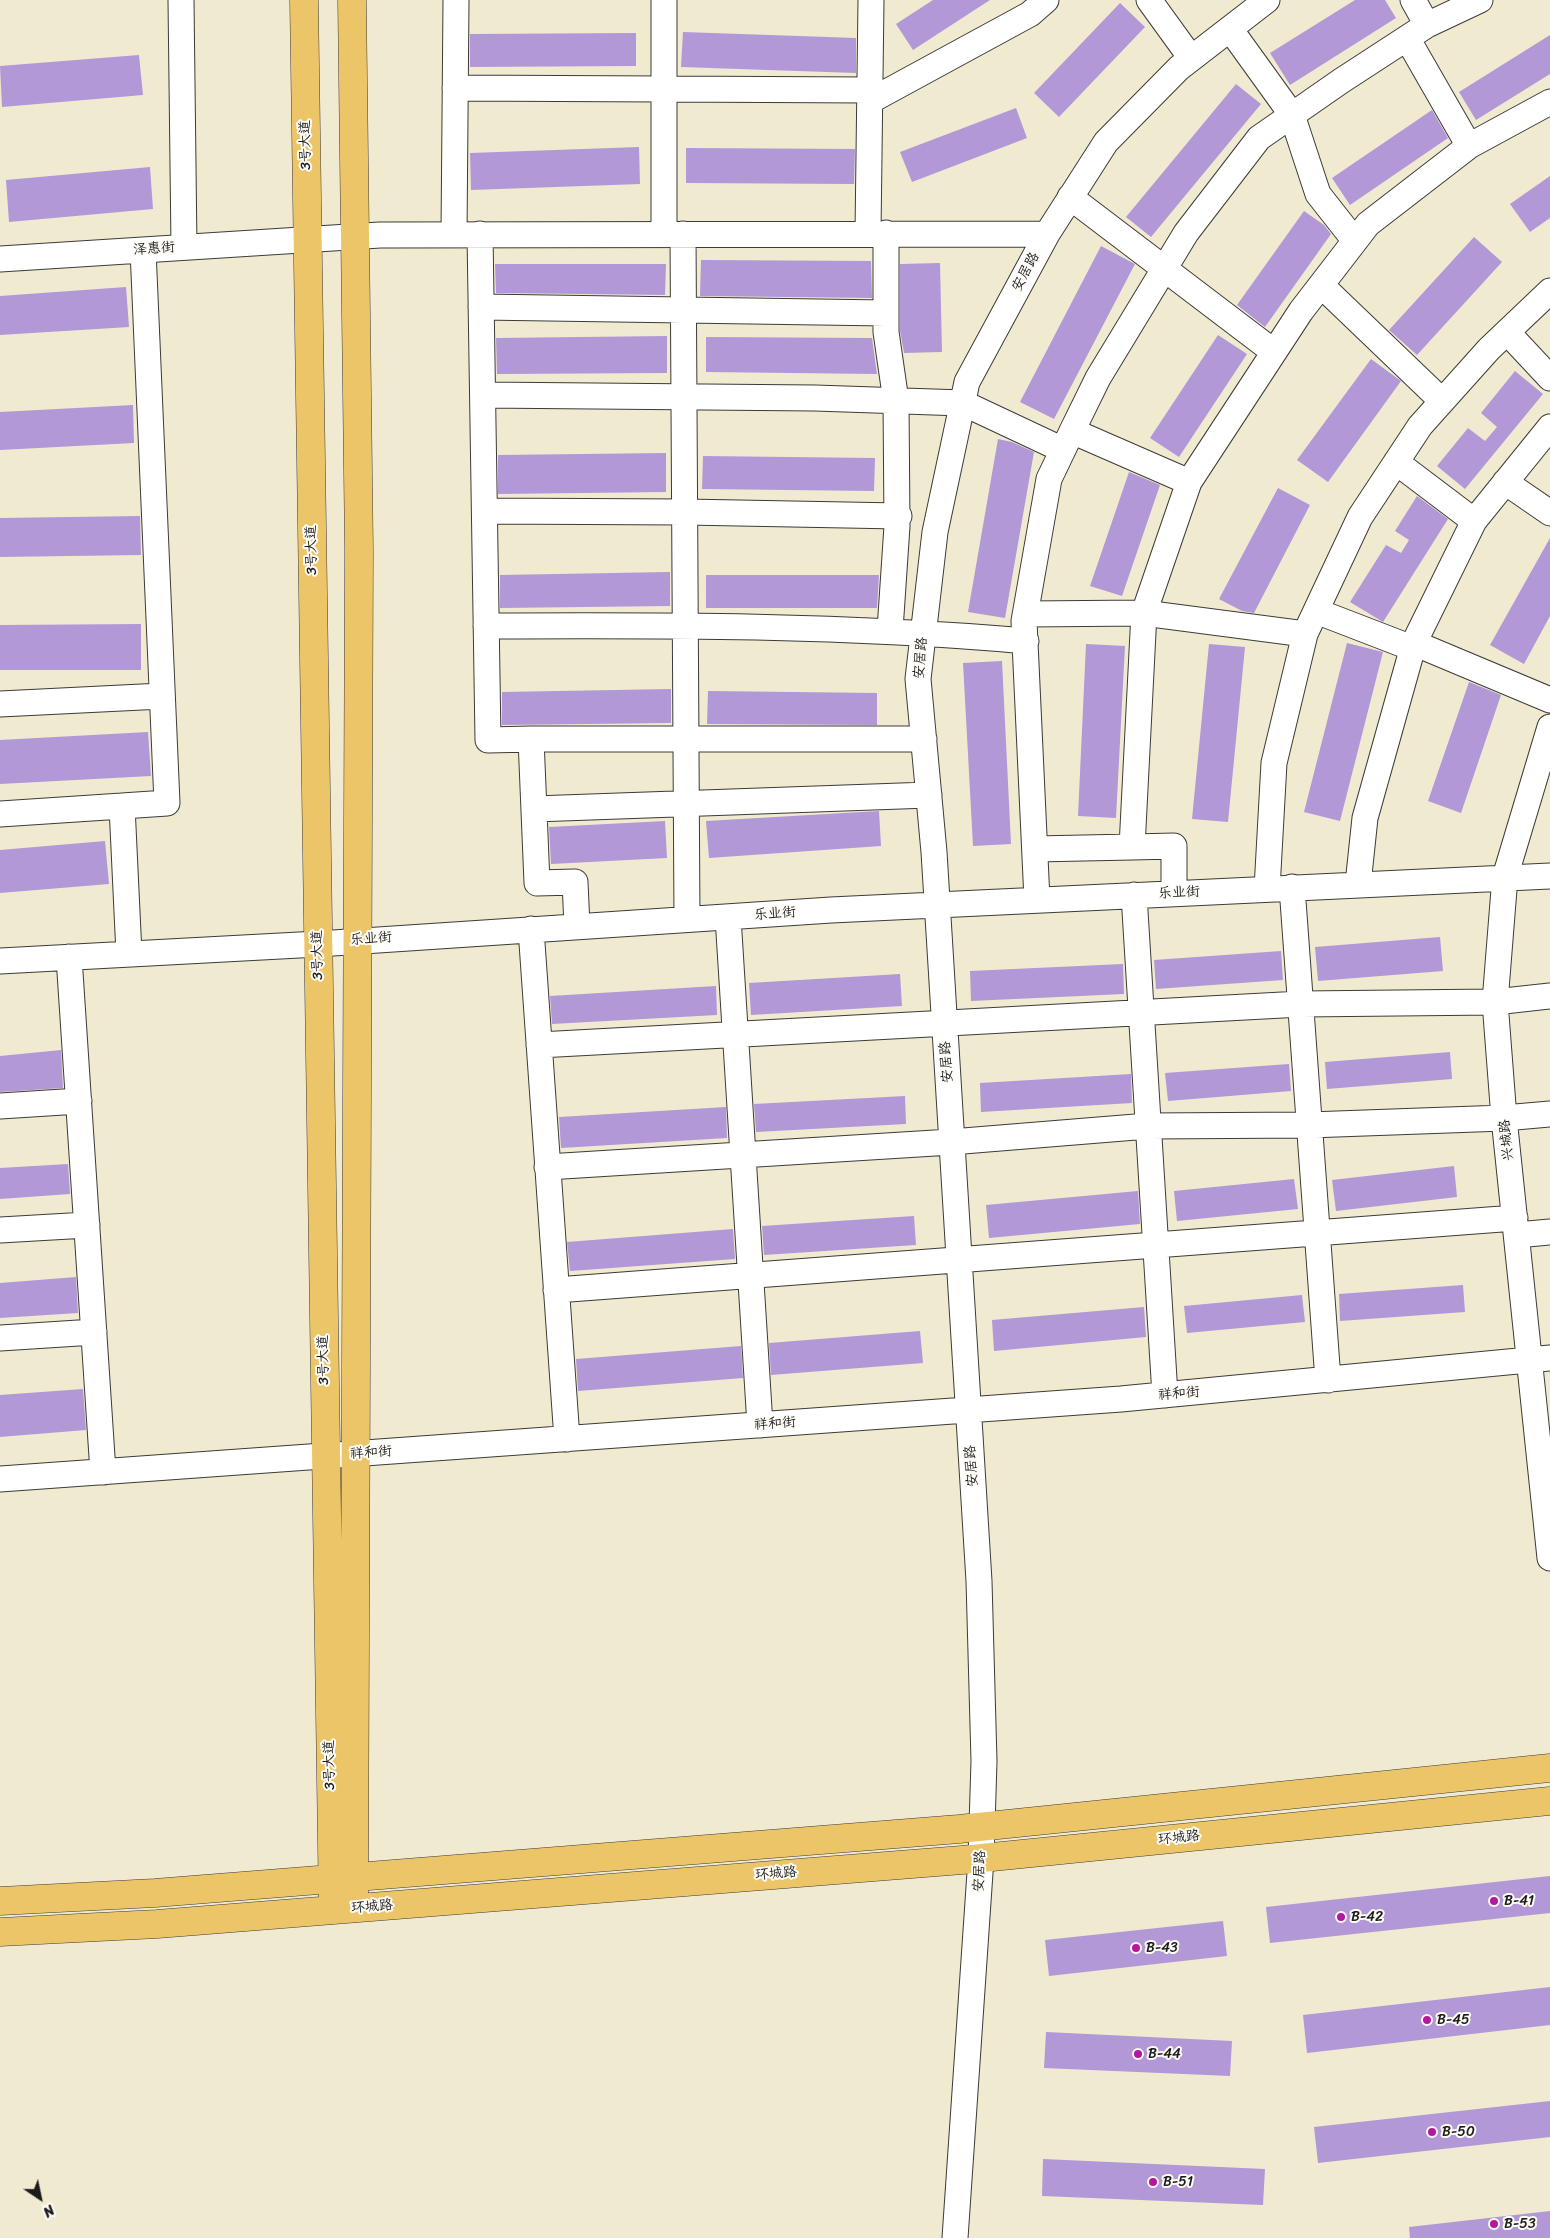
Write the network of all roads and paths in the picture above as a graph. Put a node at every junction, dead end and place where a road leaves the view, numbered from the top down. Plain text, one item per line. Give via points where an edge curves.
1 (181, 0) edge
2 (304, 0) edge
3 (352, 0) edge
4 (456, 0) edge
5 (664, 0) edge
6 (871, 0) edge
7 (1046, 0) edge
8 (1149, 0) edge
9 (1267, 0) edge
10 (1413, 0) edge
11 (1480, 0) edge
12 (1230, 29) junction
13 (1417, 31) junction
14 (1191, 58) junction
15 (664, 87) junction
16 (456, 88) junction
17 (870, 95) junction
18 (1550, 102) edge
19 (1292, 115) junction
20 (1469, 146) junction
21 (1070, 197) junction
22 (877, 233) junction
23 (480, 234) junction
24 (674, 234) junction
25 (1047, 234) junction
26 (454, 235) junction
27 (355, 236) junction
28 (307, 240) junction
29 (1355, 241) junction
30 (184, 247) junction
31 (143, 250) junction
32 (0, 259) edge
33 (1164, 269) junction
34 (1321, 285) junction
35 (1550, 291) edge
36 (481, 307) junction
37 (684, 310) junction
38 (886, 313) junction
39 (1507, 332) junction
40 (1274, 352) junction
41 (1550, 378) edge
42 (483, 395) junction
43 (684, 397) junction
44 (896, 401) junction
45 (1442, 401) junction
46 (963, 403) junction
47 (1550, 427) edge
48 (1068, 440) junction
49 (1396, 462) junction
50 (1189, 482) junction
51 (1505, 482) junction
52 (484, 511) junction
53 (685, 512) junction
54 (1550, 513) edge
55 (898, 516) junction
56 (1474, 521) junction
57 (1316, 611) junction
58 (1026, 614) junction
59 (1144, 614) junction
60 (686, 625) junction
61 (486, 626) junction
62 (890, 630) junction
63 (924, 632) junction
64 (1305, 634) junction
65 (1026, 640) junction
66 (1413, 645) junction
67 (162, 696) junction
68 (1550, 700) edge
69 (0, 704) edge
70 (1550, 727) edge
71 (531, 739) junction
72 (924, 739) junction
73 (686, 740) junction
74 (929, 795) junction
75 (686, 804) junction
76 (122, 806) junction
77 (534, 809) junction
78 (0, 814) edge
79 (1132, 847) junction
80 (1035, 850) junction
81 (1550, 876) edge
82 (1505, 877) junction
83 (1358, 884) junction
84 (1292, 888) junction
85 (1267, 889) junction
86 (1174, 893) junction
87 (1134, 895) junction
88 (1038, 900) junction
89 (937, 905) junction
90 (728, 917) junction
91 (687, 919) junction
92 (578, 926) junction
93 (531, 929) junction
94 (358, 940) junction
95 (318, 944) junction
96 (130, 954) junction
97 (69, 957) junction
98 (0, 961) edge
99 (1550, 996) edge
100 (1494, 1002) junction
101 (1301, 1004) junction
102 (1141, 1012) junction
103 (944, 1022) junction
104 (735, 1034) junction
105 (539, 1045) junction
106 (79, 1101) junction
107 (0, 1106) edge
108 (1550, 1114) edge
109 (1504, 1118) junction
110 (1309, 1125) junction
111 (1148, 1126) junction
112 (952, 1142) junction
113 (743, 1155) junction
114 (548, 1167) junction
115 (87, 1225) junction
116 (1516, 1227) junction
117 (0, 1230) edge
118 (1550, 1232) edge
119 (1317, 1234) junction
120 (1156, 1245) junction
121 (959, 1261) junction
122 (751, 1275) junction
123 (556, 1290) junction
124 (94, 1332) junction
125 (0, 1338) edge
126 (1540, 1359) edge
127 (1328, 1380) junction
128 (1165, 1395) junction
129 (968, 1410) junction
130 (760, 1425) junction
131 (567, 1439) junction
132 (356, 1454) junction
133 (325, 1457) junction
134 (103, 1472) junction
135 (0, 1479) edge
136 (1550, 1558) edge
137 (1550, 1768) edge
138 (1550, 1801) edge
139 (982, 1826) junction
140 (981, 1858) junction
141 (343, 1878) junction
142 (0, 1901) edge
143 (344, 1909) junction
144 (0, 1932) edge
145 (955, 2238) edge

1 - 30 street
2 - 28 main road, 3号大道
3 - 27 main road, 3号大道
4 - 16 street
5 - 15 street
6 - 17 street
7 - 17 street via 1030,14
8 - 14 street
9 - 12 street, 安居路
10 - 13 street
11 - 13 street
12 - 14 street, 安居路
12 - 19 street
13 - 19 street
13 - 20 street
14 - 21 street, 安居路 via 1106,142
15 - 16 street
15 - 17 street
15 - 24 street
16 - 26 street
17 - 22 street
18 - 20 street
19 - 29 street via 1318,194
19 - 33 street via 1259,138 1186,233
20 - 29 street via 1368,224
21 - 25 street, 安居路
21 - 33 street
22 - 24 street, 泽惠街
22 - 25 street, 泽惠街
22 - 38 street
23 - 24 street, 泽惠街
23 - 26 street, 泽惠街
23 - 36 street
24 - 37 street
25 - 46 street, 安居路 via 967,382
26 - 27 street, 泽惠街
27 - 28 street, 泽惠街
27 - 94 main road, 3号大道 via 359,550
28 - 30 street, 泽惠街
28 - 95 main road, 3号大道
29 - 34 street
30 - 31 street, 泽惠街
31 - 32 street, 泽惠街
31 - 67 street
33 - 40 street
33 - 48 street via 1098,378
34 - 40 street
34 - 45 street
35 - 39 street
36 - 37 street
36 - 42 street
37 - 38 street
37 - 43 street
38 - 44 street
39 - 41 street
39 - 45 street
40 - 50 street
42 - 43 street
42 - 52 street
43 - 44 street
43 - 53 street
44 - 46 street
44 - 55 street
45 - 49 street via 1420,426
46 - 48 street
46 - 63 street, 安居路 via 935,532
47 - 51 street
48 - 50 street
48 - 58 street via 1049,479
49 - 56 street
49 - 57 street via 1360,516
50 - 59 street
51 - 54 street
51 - 56 street
52 - 53 street
52 - 61 street
53 - 55 street
53 - 60 street
55 - 62 street
56 - 66 street
57 - 64 street
57 - 66 street
58 - 59 street
58 - 65 street
59 - 64 street
59 - 79 street
60 - 61 street
60 - 62 street
60 - 73 street
61 - 71 street via 488,740
62 - 63 street
63 - 65 street
63 - 72 street, 安居路 via 918,679
64 - 85 street via 1274,763
65 - 80 street
66 - 68 street
66 - 83 street via 1365,818
67 - 69 street
67 - 76 street via 167,803
70 - 82 street, 兴城路
71 - 73 street
71 - 77 street
72 - 73 street
72 - 74 street, 安居路
73 - 75 street
74 - 75 street
74 - 89 street, 安居路
75 - 77 street
75 - 91 street
76 - 78 street
76 - 96 street
77 - 92 street via 537,883 575,882
79 - 80 street
79 - 86 street via 1174,846
80 - 88 street
81 - 82 street, 乐业街
82 - 83 street, 乐业街
82 - 100 street, 兴城路
83 - 84 street, 乐业街
84 - 85 street, 乐业街
84 - 101 street
85 - 86 street, 乐业街
86 - 87 street, 乐业街
87 - 88 street, 乐业街
87 - 102 street
88 - 89 street, 乐业街
89 - 90 street, 乐业街
89 - 103 street, 安居路
90 - 91 street, 乐业街
90 - 104 street
91 - 92 street, 乐业街
92 - 93 street, 乐业街
93 - 94 street, 乐业街
93 - 105 street
94 - 95 street, 乐业街
94 - 132 main road, 3号大道
95 - 96 street, 乐业街
95 - 133 main road, 3号大道
96 - 97 street, 乐业街
97 - 98 street, 乐业街
97 - 106 street
99 - 100 street
100 - 101 street
100 - 109 street, 兴城路
101 - 102 street
101 - 110 street
102 - 103 street
102 - 111 street
103 - 104 street
103 - 112 street, 安居路
104 - 105 street
104 - 113 street
105 - 114 street
106 - 107 street
106 - 115 street
108 - 109 street
109 - 110 street
109 - 116 street, 兴城路
110 - 111 street
110 - 119 street
111 - 112 street
111 - 120 street
112 - 113 street
112 - 121 street, 安居路
113 - 114 street
113 - 122 street
114 - 123 street
115 - 117 street
115 - 124 street
116 - 118 street
116 - 119 street
116 - 126 street, 兴城路
119 - 120 street
119 - 127 street
120 - 121 street
120 - 128 street
121 - 122 street
121 - 129 street, 安居路
122 - 123 street
122 - 130 street
123 - 131 street
124 - 125 street
124 - 134 street
126 - 127 street, 祥和街
126 - 136 street, 兴城路
127 - 128 street, 祥和街
128 - 129 street, 祥和街
129 - 130 street, 祥和街
129 - 139 street, 安居路 via 979,1581 984,1761
130 - 131 street, 祥和街
131 - 132 street, 祥和街
132 - 133 street, 祥和街
132 - 141 main road, 3号大道
133 - 134 street, 祥和街
133 - 141 main road, 3号大道
134 - 135 street, 祥和街
137 - 139 main road
138 - 140 main road, 环城路
139 - 140 street, 安居路
139 - 141 main road
140 - 143 main road, 环城路
140 - 145 street, 安居路
141 - 142 main road
141 - 143 main road, 3号大道
143 - 144 main road, 环城路

